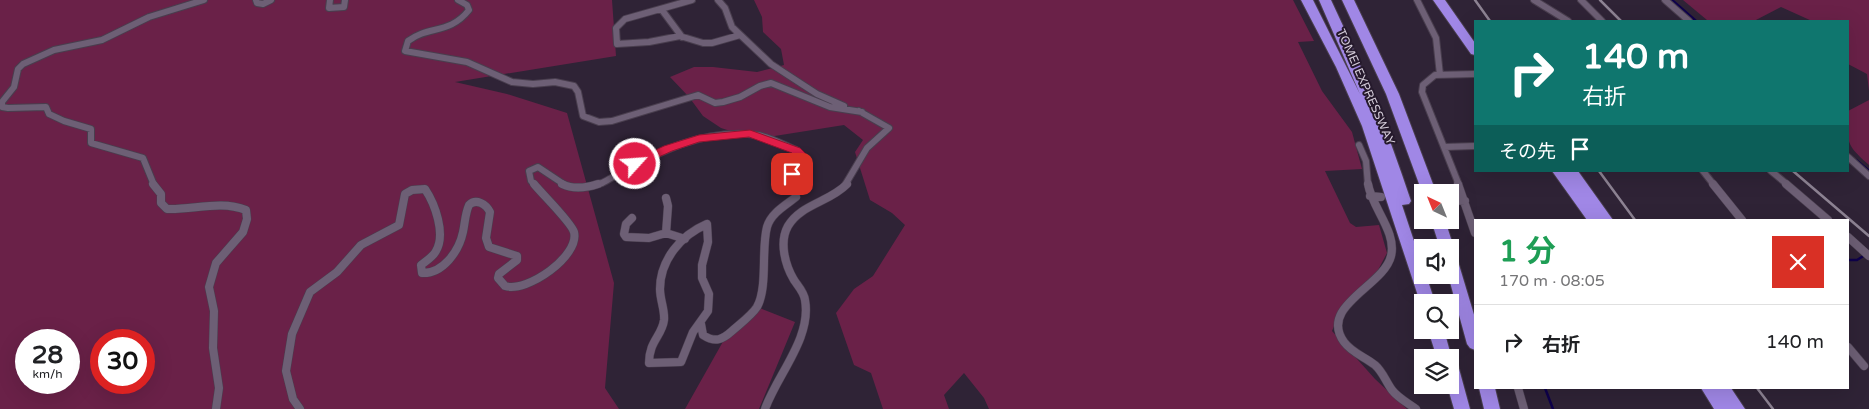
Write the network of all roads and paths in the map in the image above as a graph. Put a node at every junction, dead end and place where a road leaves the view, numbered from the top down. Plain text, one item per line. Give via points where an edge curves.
1 (204, 0) edge
2 (256, 0) edge
3 (272, 0) edge
4 (330, 0) edge
5 (345, 0) edge
6 (458, 0) edge
7 (692, 0) edge
8 (718, 0) edge
9 (1307, 0) edge
10 (1325, 0) edge
11 (1348, 0) edge
12 (1417, 0) edge
13 (1439, 0) edge
14 (1448, 0) edge
15 (1534, 0) edge
16 (1580, 0) edge
17 (1665, 0) edge
18 (662, 10) junction
19 (1566, 20) edge
20 (1601, 20) edge
21 (1688, 20) edge
22 (1474, 34) edge
23 (740, 35) junction
24 (682, 37) junction
25 (1474, 50) edge
26 (1474, 74) edge
27 (1440, 75) junction
28 (862, 112) junction
29 (1359, 145) dead end
30 (1474, 146) edge
31 (1444, 147) junction
32 (1849, 158) edge
33 (1560, 172) edge
34 (1572, 172) edge
35 (1703, 172) edge
36 (1772, 172) edge
37 (792, 174) dead end
38 (1869, 176) edge
39 (1426, 184) edge
40 (796, 196) dead end
41 (1370, 196) junction
42 (1381, 197) dead end
43 (666, 198) dead end
44 (1459, 201) edge
45 (1465, 201) junction
46 (632, 218) dead end
47 (1593, 219) edge
48 (1605, 219) edge
49 (1741, 219) edge
50 (1827, 219) edge
51 (1474, 230) edge
52 (666, 233) junction
53 (1849, 238) edge
54 (684, 239) junction
55 (1414, 239) edge
56 (1869, 256) edge
57 (1458, 284) edge
58 (1425, 294) edge
59 (701, 324) junction
60 (1474, 341) edge
61 (1849, 348) edge
62 (1864, 366) dead end
63 (1487, 389) edge
64 (1518, 389) edge
65 (1709, 389) edge
66 (1723, 389) edge
67 (1457, 394) edge
68 (1458, 394) edge
69 (216, 409) edge
70 (300, 409) edge
71 (765, 409) edge
72 (1416, 409) edge
73 (1462, 409) edge
74 (1492, 409) edge
75 (1524, 409) edge
76 (1723, 409) edge
77 (1737, 409) edge

1 - 69 street via 149,17 102,40 54,50 23,64 18,69 18,82 2,102 2,108 46,107 49,114 91,129 91,143 143,158 161,194 161,203 167,209 233,204 246,210 243,232 216,263 209,287 214,311 213,348 219,388
2 - 3 street via 263,4
4 - 5 street via 329,8 336,9 344,7
6 - 28 street via 467,5 469,10 465,16 439,31 409,40 405,45 406,51 467,62 512,82 555,82 574,86 583,116 599,122 698,96 715,103 723,102 771,83 830,107
7 - 18 street
8 - 23 street via 725,8 732,27
9 - 58 highway, TOMEI EXPRESSWAY via 1368,126
10 - 55 highway, TOMEI EXPRESSWAY via 1380,125
11 - 39 highway, TOMEI EXPRESSWAY via 1408,130
12 - 27 street via 1436,38
13 - 25 highway
14 - 22 highway
15 - 19 street
16 - 20 street
17 - 21 street
18 - 24 street
18 - 24 street via 625,20 616,28 616,44
23 - 24 street via 712,43
23 - 28 street via 771,64 816,94
26 - 27 street
27 - 31 street via 1427,80 1422,92
28 - 71 street via 888,128 886,134 869,145 845,187 788,224 785,233 786,263 805,300 802,334 777,378
29 - 41 street via 1366,164
30 - 31 street
31 - 45 street
32 - 38 street
33 - 47 highway
34 - 48 highway
35 - 49 street
36 - 50 street
37 - 70 street via 801,159 796,150 750,133 709,136 685,142 648,157 602,183 585,188 568,187 541,168 533,168 529,171 531,181 573,229 575,238 557,266 533,282 509,288 498,278 499,274 517,260 517,256 487,245 490,213 483,203 477,201 466,208 464,233 453,254 436,271 422,273 421,265 436,250 439,241 438,225 429,194 425,189 411,190 403,197 399,225 361,244 337,272 310,292 292,334 286,371 293,399
40 - 59 street via 773,215 767,226 761,292 756,307 724,338 716,341 703,335
41 - 42 street
41 - 72 street via 1390,238 1391,257 1386,270 1341,310 1339,331 1348,347 1375,365 1392,390
43 - 52 street
44 - 45 street
45 - 51 street
46 - 52 street via 625,227 626,237 649,238
52 - 54 street
53 - 56 street
54 - 59 street via 707,224 708,242 702,278 709,294 708,310
54 - 59 street via 672,253 662,278 660,302 664,320 652,342 649,363 681,362 693,332
57 - 60 highway
61 - 62 street
63 - 74 highway
64 - 75 street
65 - 76 highway
66 - 77 highway
67 - 73 highway
68 - 73 highway

